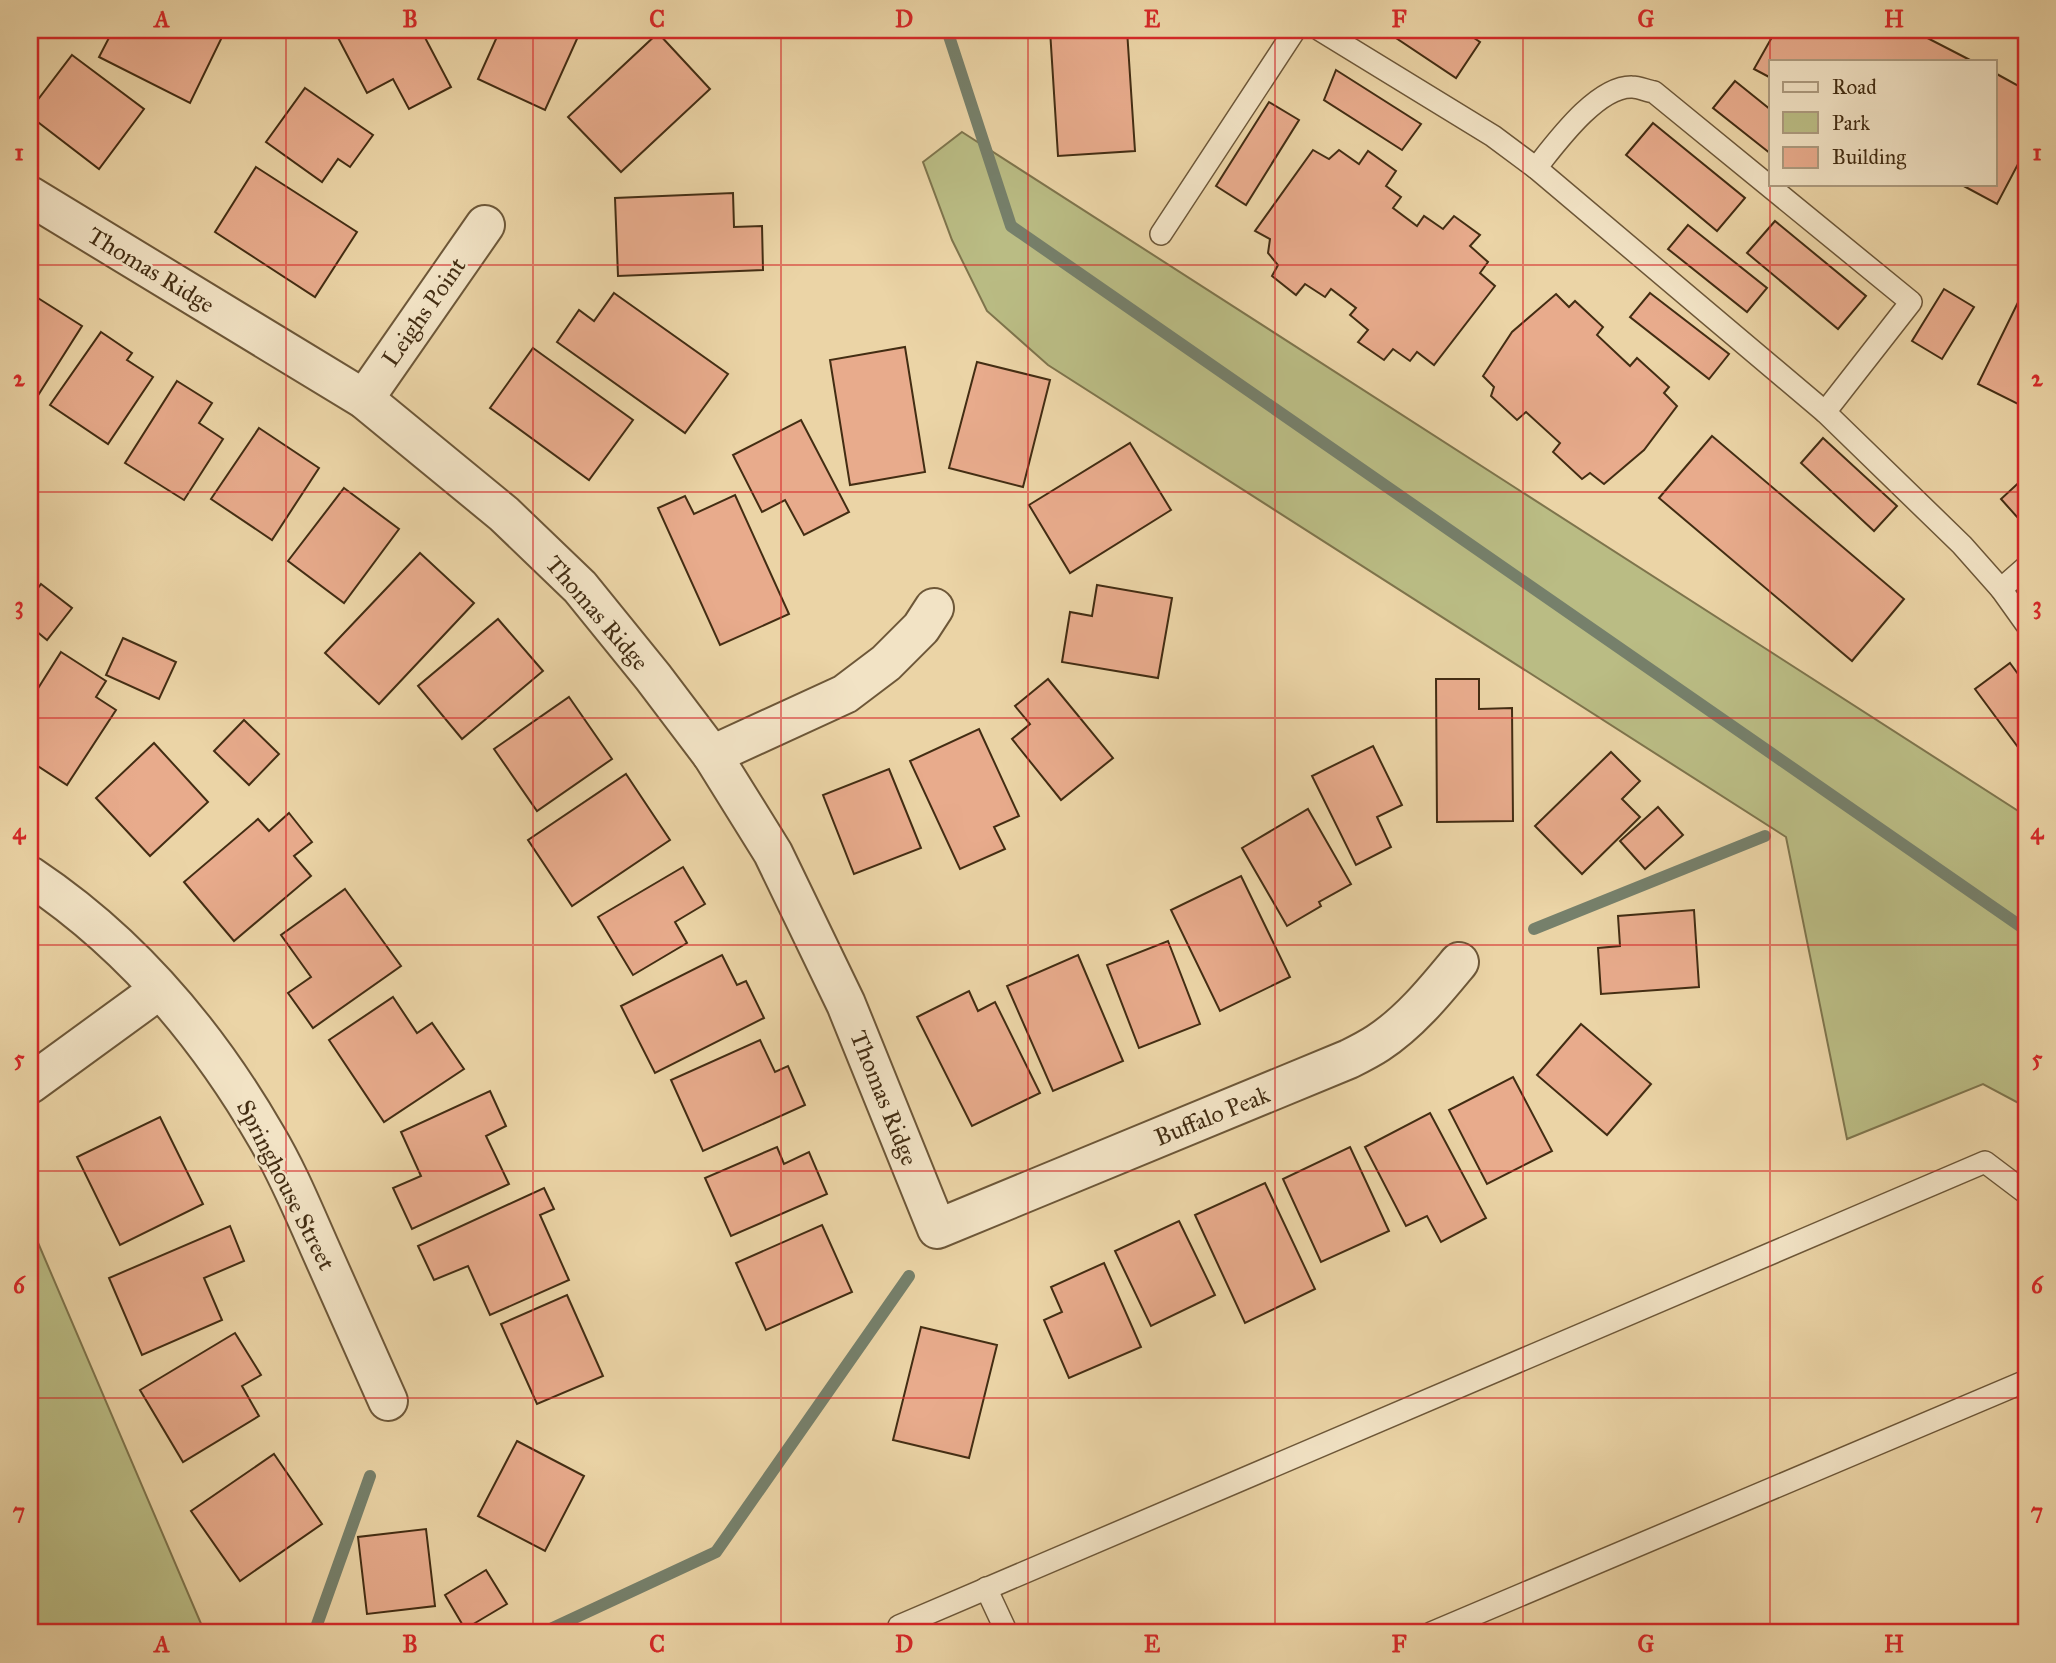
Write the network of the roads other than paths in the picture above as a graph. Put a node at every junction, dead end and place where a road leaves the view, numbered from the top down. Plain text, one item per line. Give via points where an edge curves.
1 (1295, 30) edge
2 (1320, 30) edge
3 (1536, 167) junction
4 (1769, 186) edge
5 (1769, 186) edge
6 (30, 196) edge
7 (485, 225) dead end
8 (1161, 234) dead end
9 (364, 399) junction
10 (1825, 412) junction
11 (2026, 567) edge
12 (2001, 589) junction
13 (934, 608) dead end
14 (2026, 624) edge
15 (712, 755) junction
16 (30, 876) edge
17 (1459, 962) dead end
18 (159, 990) junction
19 (30, 1084) edge
20 (2026, 1192) edge
21 (937, 1229) joint
22 (2026, 1381) edge
23 (388, 1401) dead end
24 (986, 1588) junction
25 (902, 1633) edge
26 (1007, 1633) edge
27 (1431, 1633) edge

1 - 8 lane
2 - 3 lane
3 - 5 lane via 1580,115 1609,94 1631,87 1654,92
3 - 10 lane
4 - 10 lane via 1911,302
6 - 9 street, Thomas Ridge
7 - 9 street, Leighs Point
9 - 15 street, Thomas Ridge via 504,514 580,587
10 - 12 lane
11 - 12 lane
12 - 14 lane
13 - 15 street via 886,663 845,694
15 - 21 street, Thomas Ridge via 773,853 840,993
16 - 18 street, Springhouse Street via 121,948
17 - 21 street, Buffalo Peak via 1402,1025 1349,1059
18 - 19 street
18 - 23 street, Springhouse Street via 224,1069 268,1138
20 - 24 lane via 1985,1162
22 - 27 lane
24 - 25 lane via 899,1626
24 - 26 lane

